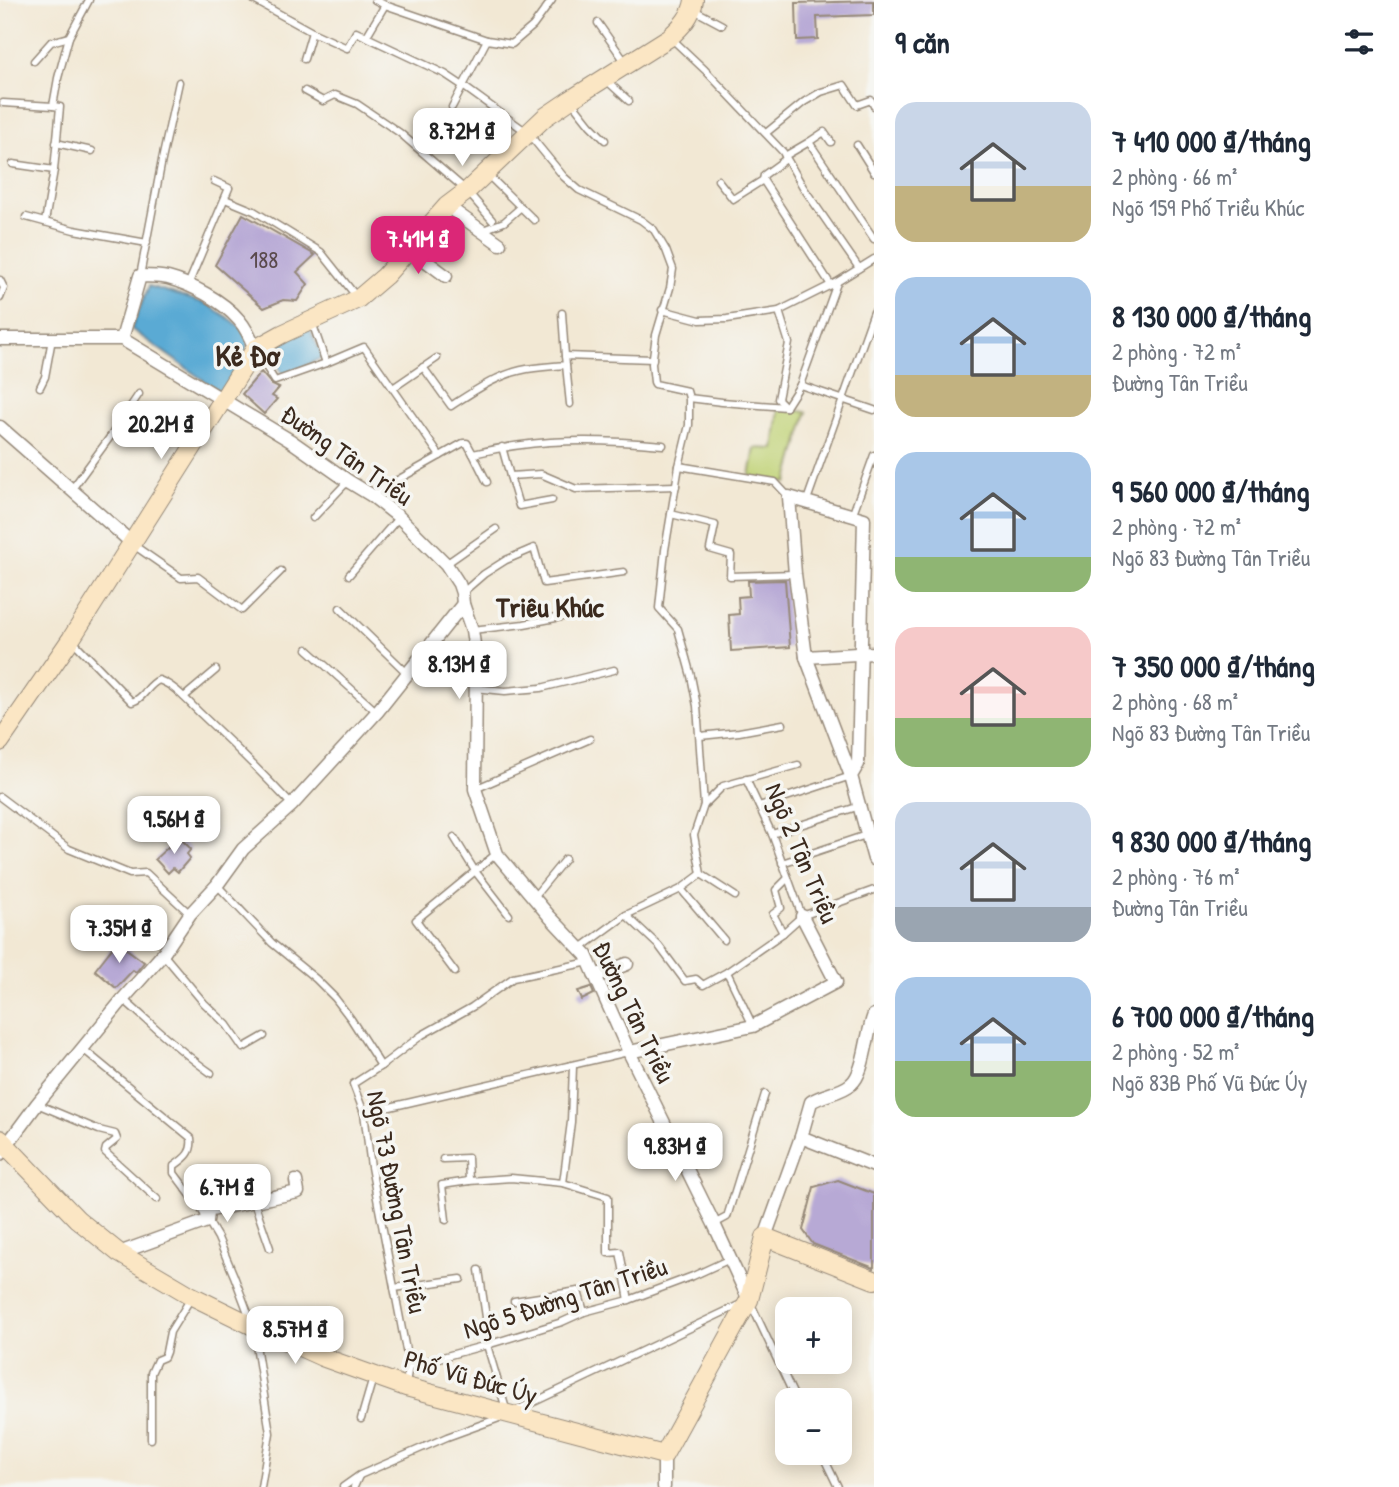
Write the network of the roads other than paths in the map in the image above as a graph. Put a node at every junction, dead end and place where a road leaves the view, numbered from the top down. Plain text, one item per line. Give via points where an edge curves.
1 (89, 0) edge
2 (254, 0) edge
3 (375, 0) edge
4 (552, 0) edge
5 (693, 4) edge
6 (385, 5) junction
7 (598, 23) dead end
8 (722, 25) dead end
9 (312, 32) junction
10 (69, 37) junction
11 (366, 37) junction
12 (670, 37) junction
13 (487, 40) junction
14 (304, 59) dead end
15 (34, 61) dead end
16 (627, 65) junction
17 (604, 78) junction
18 (179, 82) dead end
19 (463, 86) junction
20 (305, 91) dead end
21 (570, 100) junction
22 (629, 101) dead end
23 (3, 103) dead end
24 (53, 106) junction
25 (874, 106) edge
26 (452, 107) dead end
27 (446, 120) dead end
28 (528, 134) junction
29 (766, 134) junction
30 (606, 140) dead end
31 (809, 142) junction
32 (831, 142) dead end
33 (56, 143) junction
34 (857, 145) dead end
35 (92, 151) dead end
36 (506, 154) junction
37 (786, 158) junction
38 (13, 164) dead end
39 (54, 170) junction
40 (874, 172) edge
41 (486, 173) junction
42 (718, 180) dead end
43 (763, 180) junction
44 (214, 181) dead end
45 (467, 191) junction
46 (225, 199) junction
47 (447, 206) junction
48 (520, 207) junction
49 (26, 217) dead end
50 (492, 220) dead end
51 (534, 220) dead end
52 (45, 222) junction
53 (482, 231) junction
54 (874, 239) edge
55 (147, 243) junction
56 (500, 244) dead end
57 (410, 249) junction
58 (874, 259) edge
59 (859, 268) junction
60 (140, 276) junction
61 (446, 276) dead end
62 (0, 280) edge
63 (834, 284) junction
64 (188, 285) junction
65 (0, 298) edge
66 (358, 299) junction
67 (662, 310) junction
68 (779, 311) junction
69 (874, 312) edge
70 (562, 313) dead end
71 (312, 321) junction
72 (0, 338) edge
73 (122, 339) junction
74 (52, 340) junction
75 (255, 349) junction
76 (565, 356) junction
77 (437, 358) dead end
78 (653, 359) junction
79 (326, 363) junction
80 (566, 365) junction
81 (423, 367) junction
82 (800, 385) junction
83 (40, 387) dead end
84 (393, 388) junction
85 (139, 394) dead end
86 (689, 398) junction
87 (223, 400) junction
88 (843, 400) junction
89 (570, 404) dead end
90 (786, 407) junction
91 (874, 410) edge
92 (0, 427) edge
93 (663, 445) dead end
94 (502, 447) junction
95 (473, 454) junction
96 (874, 455) edge
97 (440, 456) junction
98 (679, 466) junction
99 (510, 475) junction
100 (348, 481) junction
101 (487, 482) dead end
102 (676, 486) junction
103 (70, 490) junction
104 (371, 495) junction
105 (789, 497) junction
106 (552, 500) dead end
107 (806, 503) junction
108 (671, 514) junction
109 (399, 517) junction
110 (313, 518) dead end
111 (863, 519) edge
112 (496, 529) dead end
113 (132, 543) junction
114 (446, 564) junction
115 (281, 571) dead end
116 (624, 572) dead end
117 (795, 574) junction
118 (349, 575) dead end
119 (463, 599) junction
120 (340, 608) dead end
121 (598, 610) dead end
122 (472, 630) junction
123 (71, 639) junction
124 (306, 649) dead end
125 (867, 654) edge
126 (806, 657) junction
127 (216, 670) dead end
128 (614, 670) dead end
129 (407, 673) junction
130 (475, 688) junction
131 (184, 697) junction
132 (377, 712) junction
133 (783, 724) dead end
134 (700, 736) junction
135 (590, 739) dead end
136 (0, 742) edge
137 (798, 765) dead end
138 (852, 776) junction
139 (746, 779) junction
140 (475, 789) junction
141 (0, 797) edge
142 (292, 805) junction
143 (704, 805) junction
144 (760, 806) junction
145 (860, 806) junction
146 (772, 834) junction
147 (866, 835) junction
148 (454, 837) dead end
149 (496, 854) junction
150 (565, 859) dead end
151 (874, 859) edge
152 (782, 863) junction
153 (475, 871) junction
154 (701, 874) junction
155 (788, 878) junction
156 (217, 885) junction
157 (681, 889) junction
158 (874, 890) edge
159 (735, 896) dead end
160 (533, 898) junction
161 (191, 914) junction
162 (509, 915) dead end
163 (626, 915) junction
164 (802, 916) junction
165 (783, 933) junction
166 (724, 940) dead end
167 (580, 949) junction
168 (163, 954) junction
169 (589, 962) junction
170 (627, 964) dead end
171 (455, 972) dead end
172 (727, 972) junction
173 (595, 976) junction
174 (123, 999) junction
175 (874, 1016) edge
176 (753, 1026) junction
177 (264, 1036) dead end
178 (83, 1049) junction
179 (629, 1052) junction
180 (381, 1066) junction
181 (573, 1066) junction
182 (211, 1073) dead end
183 (765, 1094) dead end
184 (37, 1104) junction
185 (364, 1113) junction
186 (800, 1137) junction
187 (2, 1146) edge
188 (443, 1159) dead end
189 (874, 1166) edge
190 (296, 1181) dead end
191 (469, 1181) junction
192 (564, 1183) junction
193 (157, 1199) dead end
194 (254, 1202) junction
195 (446, 1220) dead end
196 (207, 1221) junction
197 (714, 1224) junction
198 (765, 1237) junction
199 (270, 1248) dead end
200 (119, 1253) junction
201 (730, 1259) junction
202 (479, 1270) dead end
203 (460, 1279) dead end
204 (874, 1280) edge
205 (394, 1288) junction
206 (192, 1296) junction
207 (629, 1300) junction
208 (749, 1300) junction
209 (514, 1301) dead end
210 (584, 1312) junction
211 (253, 1326) junction
212 (487, 1345) junction
213 (409, 1366) junction
214 (374, 1376) junction
215 (406, 1387) junction
216 (790, 1388) edge
217 (507, 1415) junction
218 (361, 1419) dead end
219 (151, 1439) dead end
220 (664, 1455) junction
221 (827, 1465) edge
222 (360, 1475) junction
223 (261, 1487) edge
224 (342, 1487) edge
225 (354, 1487) edge
226 (664, 1487) edge
227 (838, 1487) edge

1 - 10 lane
2 - 9 lane
3 - 6 lane
4 - 13 lane via 512,44
5 - 8 lane
5 - 12 street via 681,28
6 - 11 lane
6 - 13 lane
7 - 16 lane
9 - 11 lane via 348,48 356,32
9 - 14 lane
10 - 15 lane via 51,42
10 - 24 lane
11 - 19 lane
12 - 16 street
12 - 29 lane
13 - 19 lane
16 - 17 street
17 - 21 street
17 - 22 lane
18 - 55 lane
19 - 26 lane
19 - 28 lane
20 - 45 lane via 323,101 335,95 357,104 400,133
21 - 28 street
21 - 30 lane
23 - 24 lane
24 - 33 lane via 60,107
25 - 29 lane via 871,100 857,105 844,85 804,102
27 - 36 lane
28 - 36 street
28 - 67 lane via 579,190 654,230 673,270
29 - 37 lane
31 - 32 lane via 824,132
31 - 37 lane
31 - 54 lane
33 - 35 lane
33 - 39 lane
34 - 40 lane
36 - 41 street
37 - 43 lane
37 - 59 lane
38 - 39 lane
39 - 52 lane
41 - 45 street
41 - 48 lane
42 - 43 lane via 733,199
43 - 63 lane
44 - 46 lane via 229,188
45 - 47 street
45 - 50 lane
46 - 64 lane
46 - 66 lane via 254,211 321,252
47 - 53 street
47 - 57 street
48 - 51 lane
48 - 53 lane via 504,222
49 - 52 lane
52 - 55 lane
53 - 56 street
55 - 60 lane
57 - 61 street
57 - 66 street
58 - 59 lane
59 - 63 lane
60 - 64 street via 165,277
60 - 73 street
62 - 65 lane via 4,288
63 - 68 lane
63 - 82 lane
64 - 75 street via 240,320
66 - 71 street
67 - 68 lane via 700,320
67 - 78 lane
68 - 90 lane via 789,343 778,399
69 - 88 lane
70 - 76 lane
71 - 75 street
71 - 79 lane
72 - 74 street
73 - 74 street
73 - 87 street, Đường Tân Triều
74 - 83 lane
75 - 79 lane via 275,381
75 - 87 street
76 - 78 lane
76 - 80 lane
77 - 81 lane
78 - 86 lane via 655,384 685,390
79 - 84 lane via 364,347
80 - 81 lane via 510,373 451,406
80 - 89 lane
81 - 84 lane
82 - 88 lane
82 - 90 lane
84 - 97 lane
85 - 103 lane
86 - 90 lane
86 - 98 lane via 689,425
87 - 100 street, Đường Tân Triều
87 - 113 street
88 - 91 lane
88 - 107 lane
92 - 103 street
93 - 94 lane via 562,440
94 - 95 lane
94 - 99 lane
95 - 97 lane via 467,443
95 - 101 lane
96 - 111 lane
97 - 104 lane
98 - 102 lane
98 - 105 lane via 775,482
99 - 102 lane via 541,474 576,489
99 - 106 lane via 519,506
100 - 104 street, Đường Tân Triều
100 - 110 lane
102 - 108 lane
103 - 113 street
104 - 109 street, Đường Tân Triều
105 - 107 street
105 - 117 street
107 - 111 street
108 - 117 lane via 715,525 710,549 731,555 730,576
108 - 134 lane via 659,608 680,635
109 - 114 street, Đường Tân Triều
109 - 118 lane
111 - 125 street
112 - 114 lane
113 - 115 lane via 181,578 198,577 242,610
113 - 123 street
114 - 119 street, Đường Tân Triều
116 - 119 lane via 544,583 534,548 484,574
117 - 126 street
119 - 122 street, Đường Tân Triều
119 - 129 street
120 - 129 lane
121 - 122 lane
122 - 130 street, Đường Tân Triều
123 - 131 lane via 132,702 159,680
123 - 136 street
124 - 132 lane
125 - 126 street
125 - 138 street via 858,764
126 - 138 street
127 - 131 lane
128 - 130 lane via 541,688
129 - 132 street
130 - 140 street, Đường Tân Triều
131 - 142 lane
132 - 142 street
133 - 134 lane
134 - 143 lane
135 - 140 lane
137 - 139 lane, Ngõ 2 Tân Triều
138 - 144 lane
138 - 145 street
139 - 143 lane, Ngõ 2 Tân Triều via 723,786
139 - 144 lane, Ngõ 2 Tân Triều
140 - 149 street, Đường Tân Triều
141 - 161 lane via 69,849 130,874 146,873
142 - 156 street via 243,849
143 - 154 lane via 694,835
144 - 146 lane, Ngõ 2 Tân Triều
145 - 146 lane
145 - 147 street
146 - 152 lane, Ngõ 2 Tân Triều
147 - 151 street
147 - 152 lane
148 - 153 lane
149 - 153 lane
149 - 160 street, Đường Tân Triều
150 - 160 lane
152 - 155 lane, Ngõ 2 Tân Triều
153 - 162 lane
153 - 171 lane via 416,920
154 - 157 lane
154 - 159 lane
155 - 164 lane, Ngõ 2 Tân Triều
155 - 165 lane via 776,890 781,908 773,914
156 - 161 street
156 - 180 lane via 272,943 335,998
157 - 163 lane
157 - 166 lane
158 - 164 lane
160 - 167 street, Đường Tân Triều
161 - 168 street
163 - 167 lane
163 - 172 lane via 659,946 685,981 696,979 703,985
164 - 165 lane
164 - 176 street, Ngõ 2 Tân Triều via 836,982
165 - 172 lane
167 - 169 street, Đường Tân Triều
168 - 174 street
168 - 177 lane via 243,1048
169 - 173 street, Đường Tân Triều
169 - 180 lane, Ngõ 73 Đường Tân Triều via 513,978
170 - 173 street
172 - 176 lane
173 - 179 street, Đường Tân Triều
174 - 178 street
174 - 182 lane
175 - 186 street via 856,1080 811,1102
176 - 179 street
178 - 184 street
178 - 196 lane via 191,1138 191,1151 174,1166 174,1173
179 - 181 lane
179 - 197 street, Đường Tân Triều
180 - 185 lane, Ngõ 73 Đường Tân Triều via 353,1084
181 - 185 lane
181 - 192 lane
183 - 197 lane via 727,1217
184 - 187 street
184 - 193 lane via 115,1134 117,1139 105,1152
185 - 205 lane, Ngõ 73 Đường Tân Triều
186 - 189 street
186 - 198 street
187 - 200 street, Phố Vũ Đức Úy
188 - 191 lane via 468,1158
190 - 194 street via 298,1192
191 - 192 lane via 511,1178
191 - 195 lane via 442,1185
192 - 207 lane via 608,1197 608,1253 620,1252
194 - 196 street via 211,1210
194 - 199 lane
196 - 200 street
196 - 211 lane
197 - 201 street, Đường Tân Triều
198 - 204 street
198 - 208 street
200 - 206 street, Phố Vũ Đức Úy
201 - 207 lane, Ngõ 5 Đường Tân Triều
201 - 208 street, Đường Tân Triều
202 - 212 lane
203 - 205 lane
205 - 213 lane, Ngõ 73 Đường Tân Triều
206 - 211 street, Phố Vũ Đức Úy
206 - 219 lane via 170,1332 164,1357 157,1360 151,1373
207 - 210 lane, Ngõ 5 Đường Tân Triều
208 - 216 lane
208 - 217 lane
208 - 220 street
209 - 210 lane via 578,1291
210 - 212 lane, Ngõ 5 Đường Tân Triều
211 - 214 street, Phố Vũ Đức Úy
211 - 223 lane via 270,1433
212 - 213 lane, Ngõ 5 Đường Tân Triều
212 - 217 lane
213 - 215 lane, Ngõ 73 Đường Tân Triều
214 - 215 street, Phố Vũ Đức Úy
214 - 218 lane
215 - 217 street, Phố Vũ Đức Úy
217 - 220 street, Phố Vũ Đức Úy
217 - 222 lane
220 - 226 street
221 - 227 lane
222 - 224 lane
222 - 225 lane

